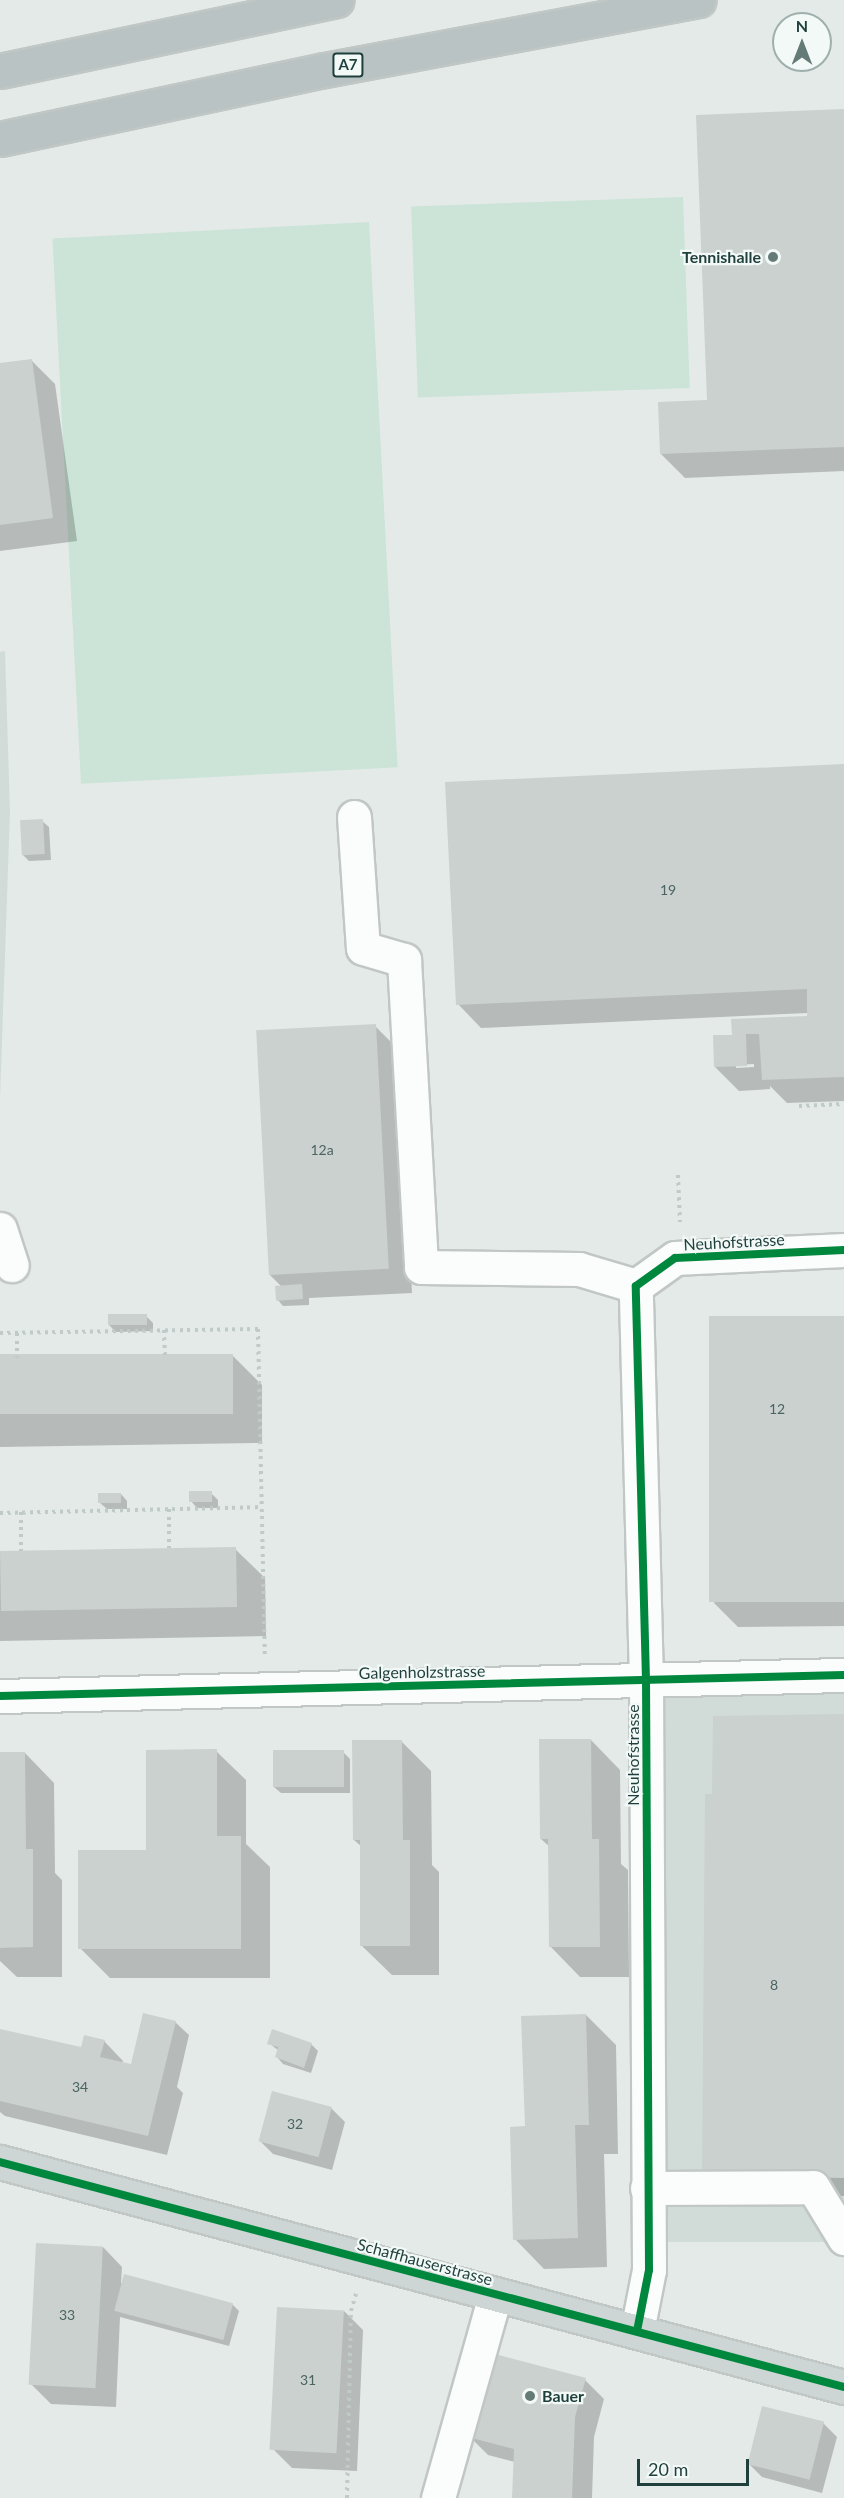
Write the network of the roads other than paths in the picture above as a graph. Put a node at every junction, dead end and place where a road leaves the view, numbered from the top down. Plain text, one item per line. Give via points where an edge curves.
1 (337, 0) edge
2 (698, 0) edge
3 (0, 71) edge
4 (0, 139) edge
5 (354, 817) dead end
6 (0, 1229) edge
7 (844, 1250) edge
8 (12, 1265) dead end
9 (636, 1286) junction
10 (844, 1675) edge
11 (646, 1680) junction
12 (0, 1696) edge
13 (0, 2162) edge
14 (647, 2188) junction
15 (844, 2238) edge
16 (495, 2295) junction
17 (637, 2331) junction
18 (844, 2387) edge
19 (438, 2498) edge

1 - 3 highway
2 - 4 highway, A7 via 325,70
5 - 9 street via 363,948 404,960 421,1267 579,1269
6 - 8 street
7 - 9 street, Neuhofstrasse via 675,1258
9 - 11 street, Neuhofstrasse
10 - 11 street, Galgenholzstrasse
11 - 12 street, Galgenholzstrasse
11 - 14 street, Neuhofstrasse
13 - 16 main road, Schaffhauserstrasse
14 - 15 street via 813,2187
14 - 17 street, Neuhofstrasse via 649,2270
16 - 17 main road, Schaffhauserstrasse
16 - 19 street
17 - 18 main road, Schaffhauserstrasse

